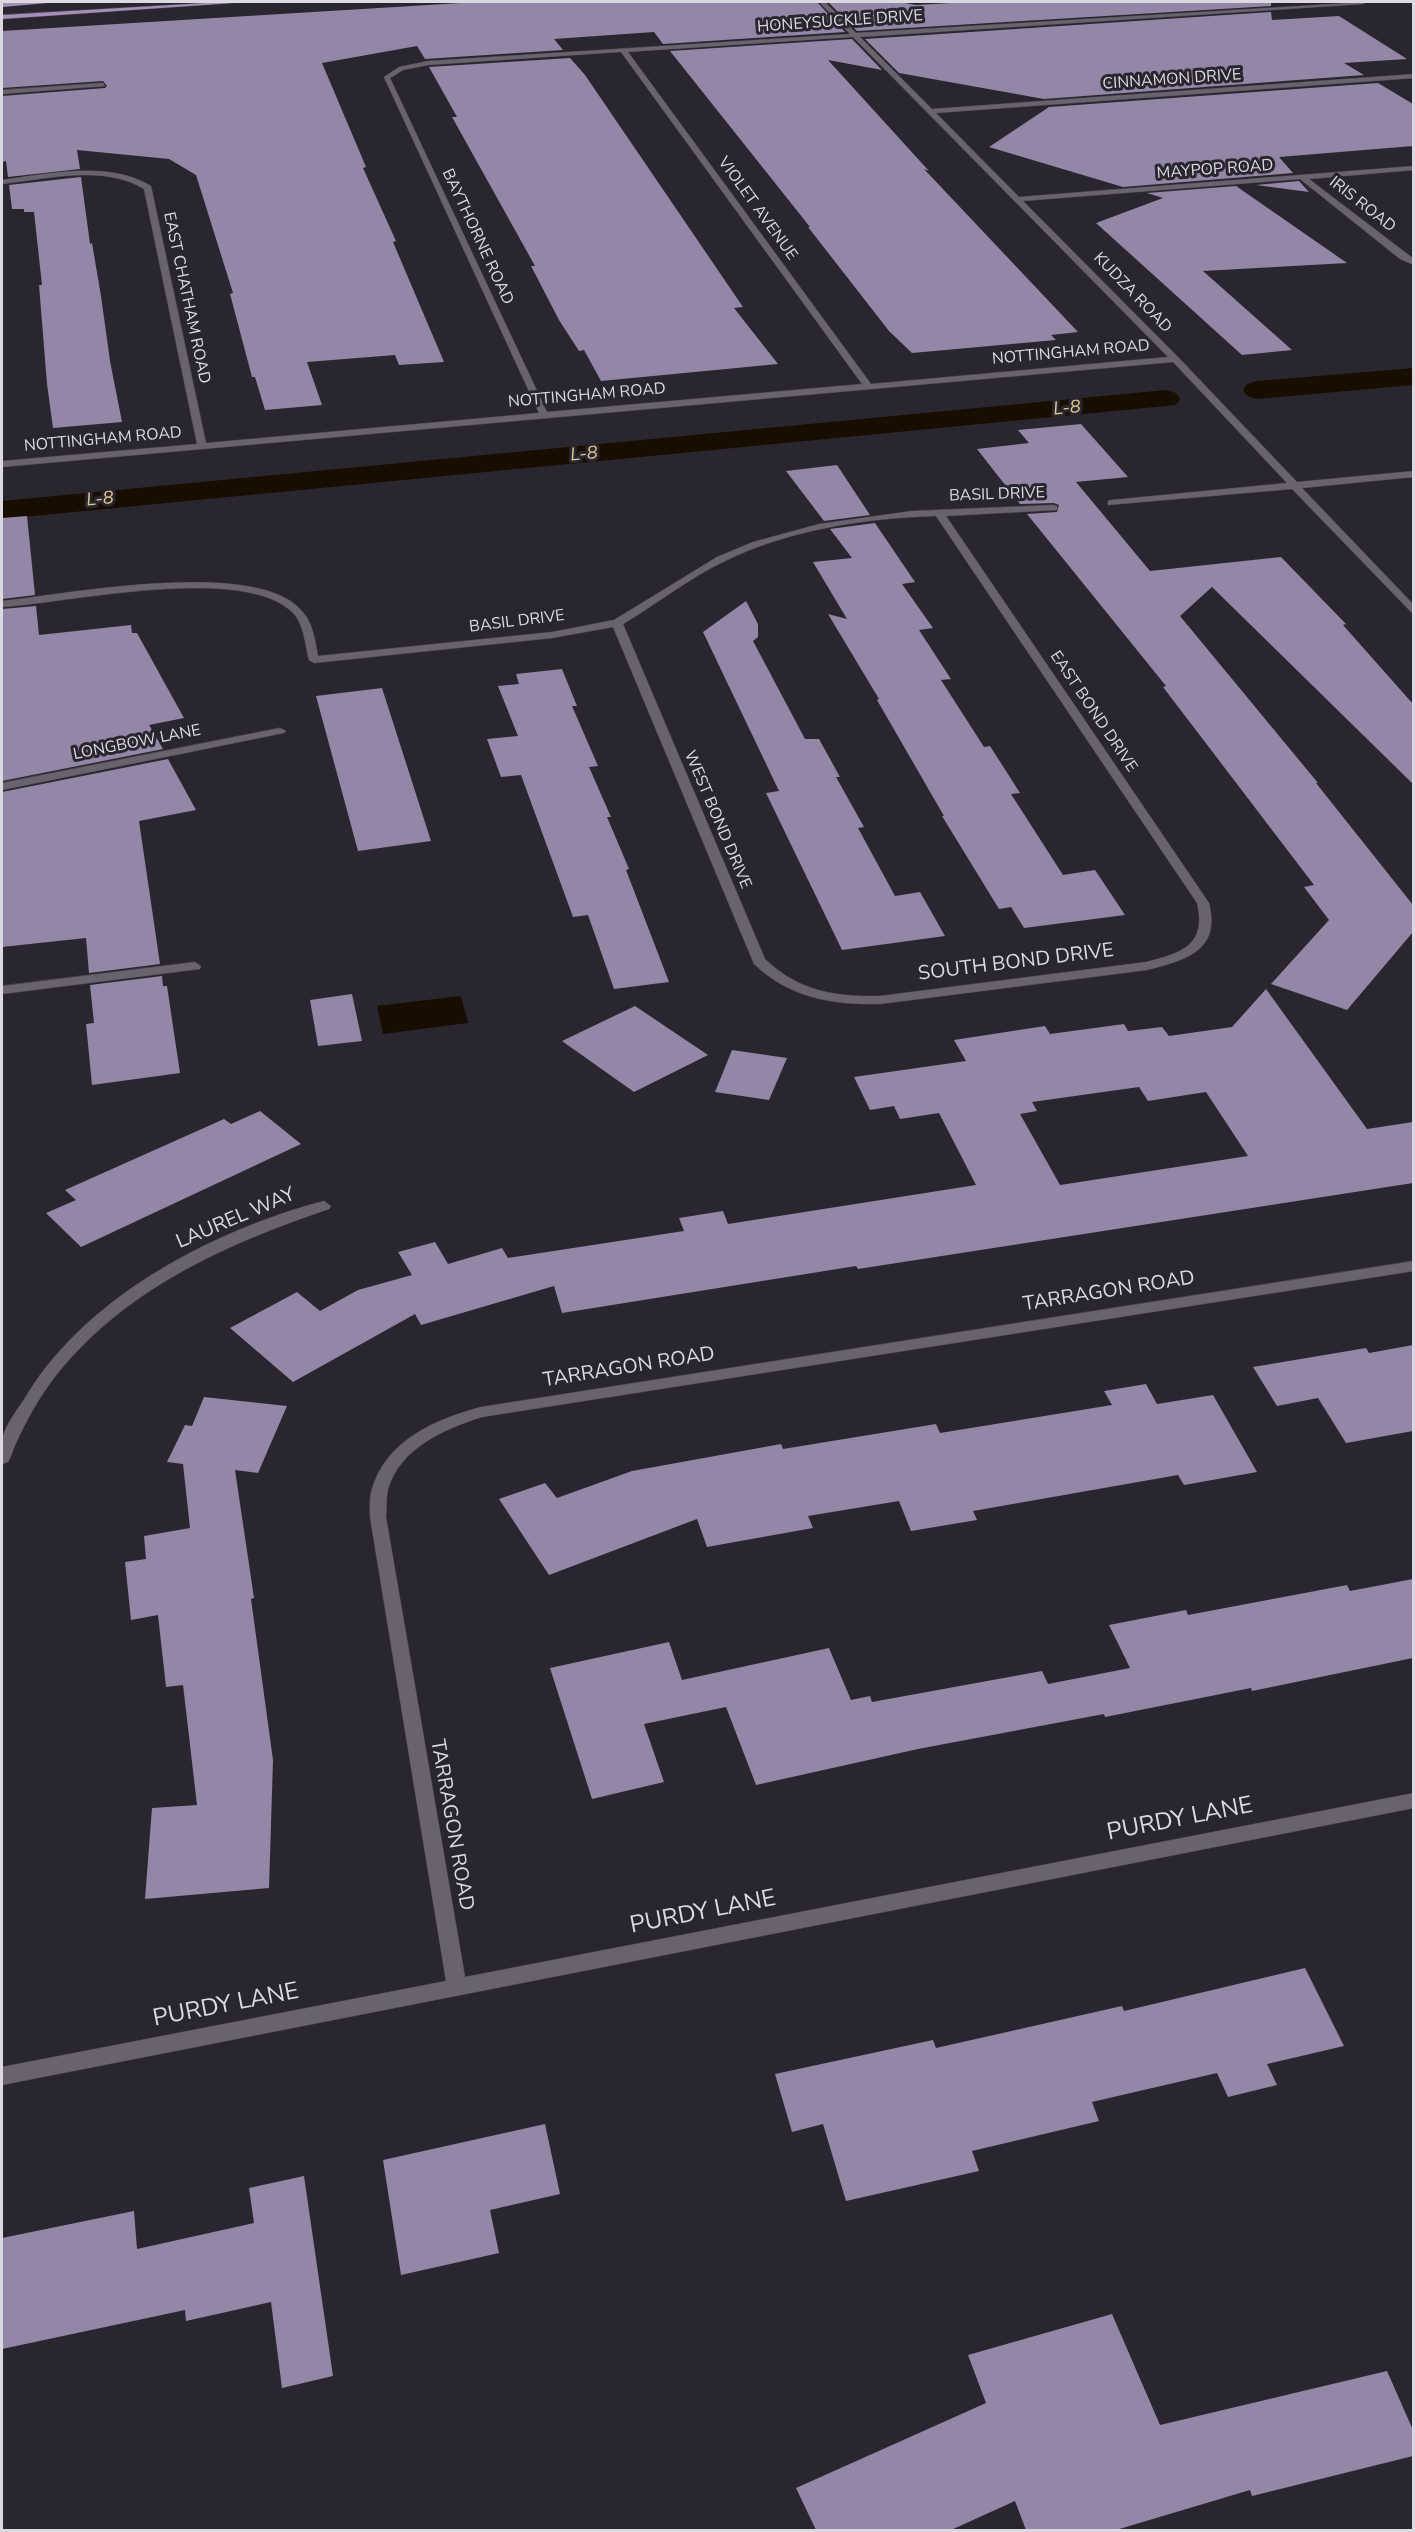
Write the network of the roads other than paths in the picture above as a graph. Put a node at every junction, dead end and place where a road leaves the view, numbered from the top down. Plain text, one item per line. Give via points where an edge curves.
1 (54, 2) edge
2 (244, 2) edge
3 (822, 2) edge
4 (1363, 2) edge
5 (2, 5) edge
6 (2, 17) edge
7 (857, 35) junction
8 (623, 50) junction
9 (392, 72) joint
10 (1413, 76) edge
11 (103, 85) dead end
12 (2, 92) edge
13 (932, 111) junction
14 (1413, 168) edge
15 (1302, 177) junction
16 (2, 182) edge
17 (1019, 199) junction
18 (1413, 263) edge
19 (1175, 359) junction
20 (868, 386) junction
21 (544, 415) junction
22 (202, 446) junction
23 (2, 464) edge
24 (1413, 474) edge
25 (1294, 485) junction
26 (1111, 503) dead end
27 (1054, 508) dead end
28 (938, 512) junction
29 (2, 604) edge
30 (1413, 612) edge
31 (617, 623) junction
32 (280, 731) dead end
33 (2, 787) edge
34 (1206, 935) joint
35 (195, 966) dead end
36 (2, 990) edge
37 (821, 997) joint
38 (324, 1206) dead end
39 (1413, 1266) edge
40 (2, 1458) edge
41 (1413, 1800) edge
42 (457, 1987) junction
43 (2, 2076) edge

1 - 5 main road
2 - 6 main road
3 - 7 street, KUDZA ROAD
4 - 7 street, HONEYSUCKLE DRIVE
7 - 8 street, HONEYSUCKLE DRIVE
7 - 13 street, KUDZA ROAD
8 - 9 street, HONEYSUCKLE DRIVE via 428,63
8 - 20 street, VIOLET AVENUE
9 - 21 street, BAYTHORNE ROAD via 387,81
10 - 13 street, CINNAMON DRIVE
11 - 12 street
13 - 17 street, KUDZA ROAD
14 - 15 street, MAYPOP ROAD
15 - 17 street, MAYPOP ROAD
15 - 18 street, IRIS ROAD
16 - 22 street, EAST CHATHAM ROAD via 119,176 148,188
17 - 19 street, KUDZA ROAD
19 - 20 street, NOTTINGHAM ROAD
19 - 25 street, KUDZA ROAD
20 - 21 street, NOTTINGHAM ROAD
21 - 22 street, NOTTINGHAM ROAD
22 - 23 street, NOTTINGHAM ROAD
24 - 25 street
25 - 26 street
25 - 30 street, KUDZA ROAD
27 - 28 street, BASIL DRIVE
28 - 31 street, BASIL DRIVE via 842,523 757,544 689,577
28 - 34 street, EAST BOND DRIVE via 1203,903 1209,919
29 - 31 street, BASIL DRIVE via 199,585 253,590 280,599 299,612 314,660 552,634
31 - 37 street, WEST BOND DRIVE via 759,961 773,976
32 - 33 street, LONGBOW LANE
34 - 37 street, SOUTH BOND DRIVE via 1194,949 1173,960 1147,966 879,1000
35 - 36 street
38 - 40 street, LAUREL WAY via 209,1248 129,1297 82,1336 44,1380
39 - 42 street, TARRAGON ROAD via 481,1413 445,1423 415,1440 392,1463 380,1490 378,1517
41 - 42 street, PURDY LANE
42 - 43 street, PURDY LANE

